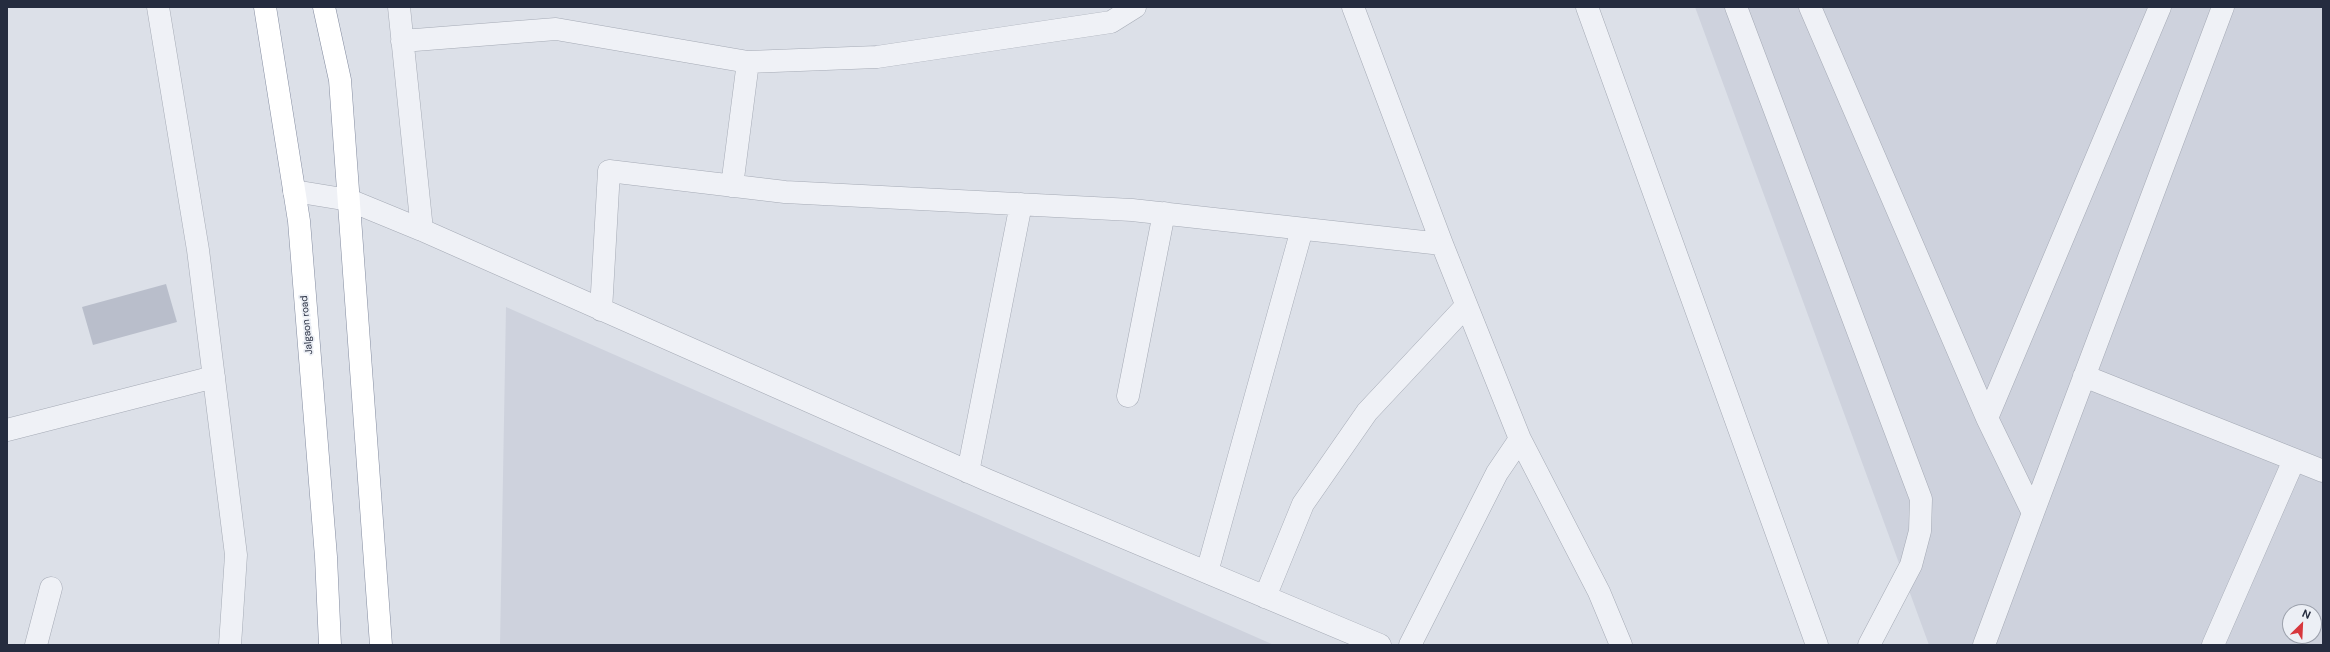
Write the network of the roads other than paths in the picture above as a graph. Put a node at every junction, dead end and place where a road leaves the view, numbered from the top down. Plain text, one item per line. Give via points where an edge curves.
1 (158, 7) edge
2 (265, 7) edge
3 (324, 7) edge
4 (399, 7) edge
5 (1135, 7) edge
6 (1353, 7) edge
7 (1587, 7) edge
8 (1736, 7) edge
9 (1810, 7) edge
10 (2160, 7) edge
11 (2223, 7) edge
12 (402, 41) junction
13 (748, 62) junction
14 (732, 186) junction
15 (294, 191) junction
16 (349, 200) junction
17 (1021, 204) junction
18 (1164, 213) junction
19 (1302, 228) junction
20 (422, 230) junction
21 (1442, 244) junction
22 (1466, 306) junction
23 (601, 310) junction
24 (2084, 376) junction
25 (214, 377) junction
26 (1128, 396) dead end
27 (1987, 418) junction
28 (7, 430) edge
29 (1520, 439) junction
30 (2294, 460) junction
31 (2323, 471) edge
32 (968, 472) junction
33 (2033, 513) junction
34 (1207, 572) junction
35 (51, 588) dead end
36 (1265, 597) junction
37 (36, 645) edge
38 (230, 645) edge
39 (330, 645) edge
40 (381, 645) edge
41 (1380, 645) edge
42 (1410, 645) edge
43 (1621, 645) edge
44 (1817, 645) edge
45 (1869, 645) edge
46 (1984, 645) edge
47 (2213, 645) edge

1 - 25 street via 198,250
2 - 15 highway, Jalgaon road
3 - 16 highway via 340,80
4 - 12 street
5 - 13 street via 1111,22 878,56
6 - 21 street
7 - 44 street
8 - 45 street via 1920,499 1920,531 1911,565
9 - 27 street
10 - 27 street
11 - 24 street
12 - 13 street via 556,29
12 - 20 street
13 - 14 street
14 - 17 street via 785,192
14 - 23 street via 609,171
15 - 16 street
15 - 39 highway, Jalgaon road via 300,229
16 - 20 street
16 - 40 highway
17 - 18 street
17 - 32 street
18 - 19 street
18 - 26 street
19 - 21 street
19 - 34 street
20 - 23 street
21 - 22 street
22 - 29 street
22 - 36 street via 1367,412 1303,504
23 - 32 street
24 - 30 street
24 - 33 street
25 - 28 street
25 - 38 street via 236,555
27 - 33 street
29 - 42 street via 1497,473
29 - 43 street via 1599,592
30 - 31 street
30 - 47 street
32 - 34 street
33 - 46 street
34 - 36 street
35 - 37 street
36 - 41 street

